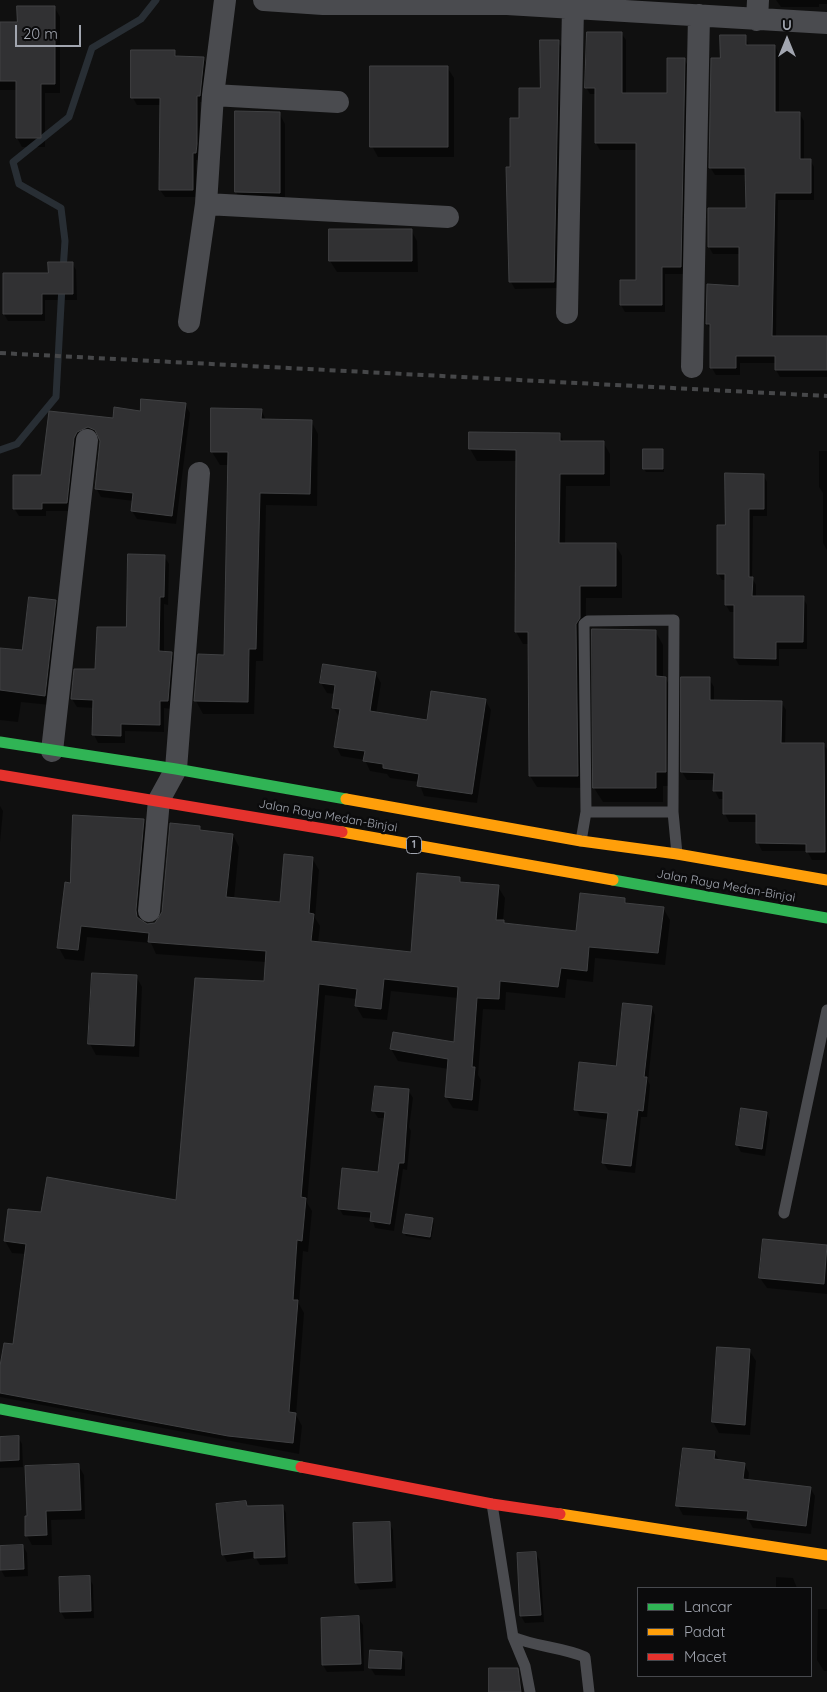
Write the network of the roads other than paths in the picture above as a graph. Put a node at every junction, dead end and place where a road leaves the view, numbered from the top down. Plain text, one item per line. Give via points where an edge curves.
1 (225, 0) edge
2 (264, 0) edge
3 (323, 2) edge
4 (507, 2) edge
5 (573, 7) junction
6 (758, 10) edge
7 (698, 15) junction
8 (827, 23) edge
9 (213, 95) junction
10 (338, 102) dead end
11 (206, 204) junction
12 (448, 216) dead end
13 (567, 312) dead end
14 (189, 322) dead end
15 (692, 367) dead end
16 (86, 440) dead end
17 (198, 474) dead end
18 (0, 742) edge
19 (52, 751) junction
20 (176, 769) junction
21 (0, 775) edge
22 (159, 800) junction
23 (586, 812) junction
24 (673, 812) junction
25 (581, 841) junction
26 (677, 854) junction
27 (827, 880) edge
28 (149, 911) dead end
29 (827, 918) edge
30 (827, 1010) edge
31 (784, 1213) dead end
32 (0, 1409) edge
33 (492, 1504) junction
34 (827, 1555) edge
35 (513, 1637) junction
36 (530, 1692) edge
37 (589, 1692) edge

1 - 9 street
2 - 3 street
3 - 4 street
4 - 5 street
5 - 7 street
5 - 13 street
6 - 7 street
6 - 8 street
7 - 15 street
9 - 10 street
9 - 11 street
11 - 12 street
11 - 14 street
16 - 19 street
17 - 20 street
18 - 19 main road, Jalan Raya Medan-Binjai
19 - 20 main road, Jalan Raya Medan-Binjai
20 - 22 street
20 - 25 main road, Jalan Raya Medan-Binjai
21 - 22 main road, Jalan Raya Medan-Binjai / 1
22 - 28 street
22 - 29 main road, Jalan Raya Medan-Binjai / 1
23 - 24 lane
23 - 24 lane via 584,624 588,621 674,620
23 - 25 lane
24 - 26 lane
25 - 26 main road, Jalan Raya Medan-Binjai
26 - 27 main road, Jalan Raya Medan-Binjai
30 - 31 lane
32 - 33 main road
33 - 34 main road
33 - 35 lane
35 - 36 lane via 525,1666
35 - 37 lane via 585,1657

